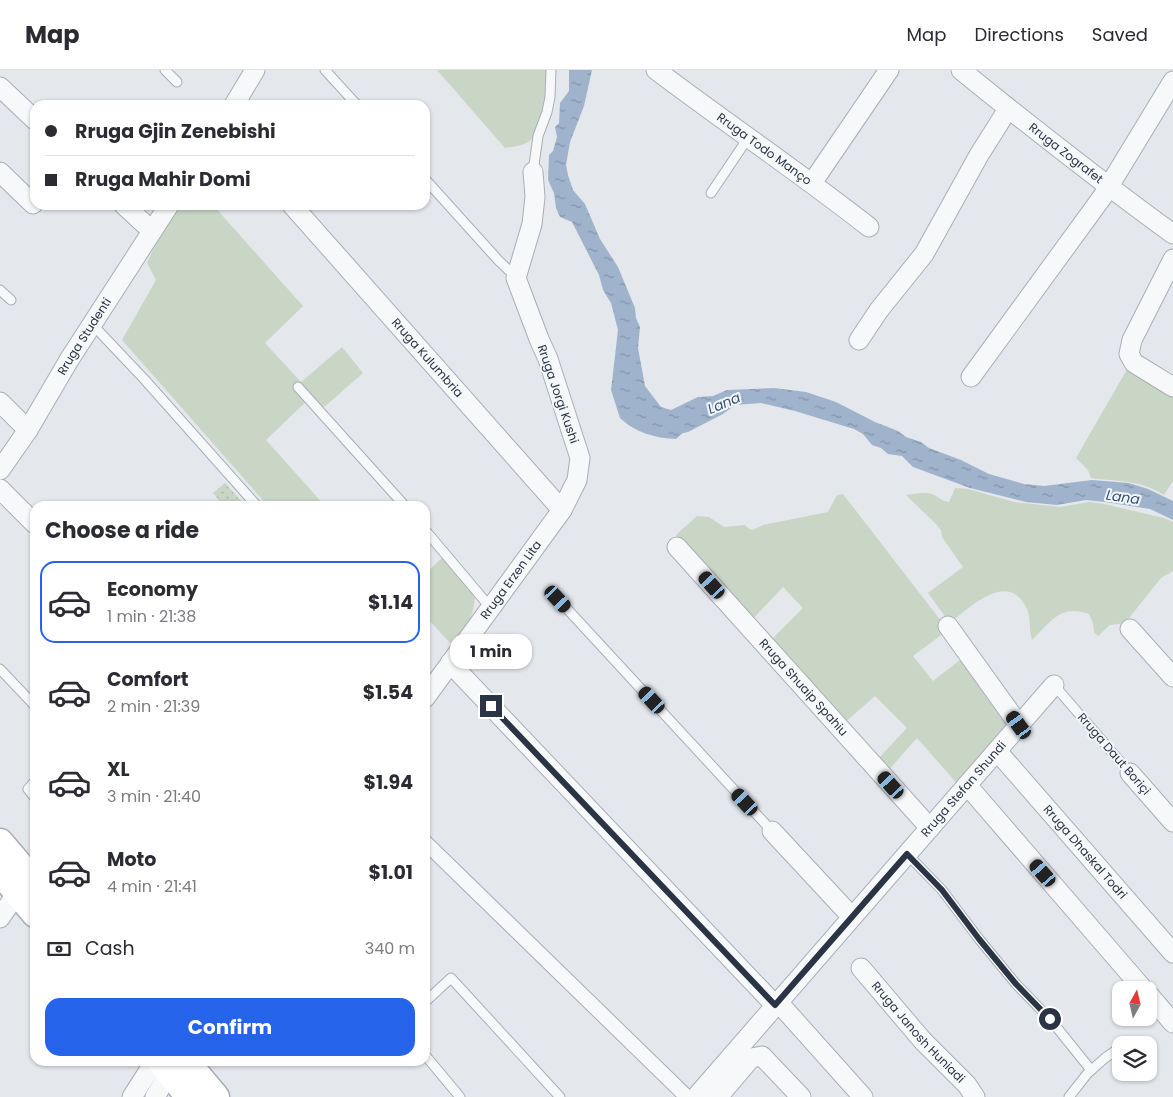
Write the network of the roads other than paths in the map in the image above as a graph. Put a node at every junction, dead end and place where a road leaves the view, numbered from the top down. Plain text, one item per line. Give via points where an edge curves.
1 (165, 70) edge
2 (256, 70) edge
3 (325, 70) edge
4 (551, 70) edge
5 (656, 70) edge
6 (889, 70) edge
7 (961, 70) edge
8 (1173, 81) edge
9 (177, 82) dead end
10 (0, 87) edge
11 (237, 100) edge
12 (352, 100) edge
13 (1008, 109) junction
14 (30, 115) edge
15 (748, 138) junction
16 (0, 172) edge
17 (533, 172) joint
18 (812, 183) junction
19 (430, 185) edge
20 (1108, 186) junction
21 (711, 193) dead end
22 (30, 201) edge
23 (129, 210) edge
24 (166, 210) edge
25 (296, 210) edge
26 (869, 227) dead end
27 (152, 231) junction
28 (1173, 234) edge
29 (1173, 259) edge
30 (516, 278) junction
31 (0, 290) edge
32 (10, 300) dead end
33 (92, 324) junction
34 (859, 340) dead end
35 (971, 377) dead end
36 (298, 387) dead end
37 (1173, 387) edge
38 (0, 402) edge
39 (28, 430) junction
40 (0, 469) edge
41 (0, 489) edge
42 (253, 501) edge
43 (400, 501) edge
44 (562, 510) junction
45 (30, 519) edge
46 (430, 536) edge
47 (677, 547) dead end
48 (558, 599) dead end
49 (490, 607) junction
50 (948, 626) dead end
51 (1130, 628) dead end
52 (450, 663) junction
53 (0, 669) edge
54 (1173, 676) edge
55 (1054, 685) joint
56 (430, 691) edge
57 (30, 701) edge
58 (1019, 725) junction
59 (997, 750) junction
60 (1130, 772) joint
61 (967, 785) junction
62 (1173, 822) edge
63 (930, 828) junction
64 (772, 831) joint
65 (0, 842) edge
66 (430, 847) edge
67 (907, 854) junction
68 (0, 872) edge
69 (26, 888) edge
70 (0, 918) edge
71 (852, 918) junction
72 (1173, 953) edge
73 (861, 968) dead end
74 (1136, 981) edge
75 (430, 997) edge
76 (777, 1004) junction
77 (1158, 1006) edge
78 (1173, 1023) edge
79 (1112, 1053) edge
80 (430, 1061) edge
81 (167, 1066) edge
82 (168, 1066) edge
83 (170, 1066) edge
84 (172, 1066) edge
85 (1091, 1070) junction
86 (132, 1097) edge
87 (154, 1097) edge
88 (189, 1097) edge
89 (216, 1097) edge
90 (460, 1097) edge
91 (560, 1097) edge
92 (687, 1097) edge
93 (696, 1097) edge
94 (718, 1097) edge
95 (801, 1097) edge
96 (863, 1097) edge
97 (975, 1097) edge
98 (1069, 1097) edge

1 - 9 lane
2 - 11 street
3 - 12 lane
4 - 17 lane via 550,98 538,136
5 - 15 street, Rruga Todo Manço
6 - 18 street, Rruga Todo Manço
7 - 13 street, Rruga Zografet
8 - 20 street
10 - 14 street
13 - 20 street, Rruga Zografet
13 - 34 street via 924,254
15 - 18 street, Rruga Todo Manço
15 - 21 lane
16 - 22 street
17 - 30 street via 532,224
18 - 26 street
19 - 30 lane
20 - 28 street, Rruga Zografet
20 - 35 street
23 - 27 street
24 - 27 street, Rruga Studenti
25 - 44 street, Rruga Kulumbria
27 - 33 street, Rruga Studenti
29 - 37 street via 1132,340 1129,354 1134,362
30 - 44 street, Rruga Jorgi Kushi via 548,359 580,458 577,480
31 - 32 lane
33 - 39 street, Rruga Studenti
33 - 42 lane
36 - 43 lane
38 - 39 street
39 - 40 street, Rruga Studenti
41 - 45 street
44 - 49 street, Rruga Erzen Lita
46 - 49 lane
47 - 63 street, Rruga Shuaip Spahiu
48 - 64 lane
49 - 52 street, Rruga Erzen Lita
50 - 58 street
51 - 54 street
52 - 56 street, Rruga Erzen Lita
52 - 76 street
53 - 57 lane
55 - 58 street, Rruga Stefan Shundi
55 - 60 lane, Rruga Daut Boriçi
58 - 59 street, Rruga Stefan Shundi
59 - 61 street, Rruga Stefan Shundi
59 - 72 street, Rruga Dhaskal Todri
60 - 62 street, Rruga Daut Boriçi
61 - 63 street, Rruga Stefan Shundi
61 - 74 street
63 - 67 street, Rruga Stefan Shundi
64 - 71 street
65 - 69 main road
66 - 92 street
67 - 71 street, Rruga Stefan Shundi
67 - 85 lane via 942,890 1016,984 1050,1019
68 - 69 main road
69 - 70 street
71 - 76 street, Rruga Stefan Shundi
73 - 97 street, Rruga Janosh Huniadi
75 - 91 lane via 451,978
76 - 93 street, Rruga Stefan Shundi
76 - 96 street
77 - 78 street
79 - 85 lane
80 - 90 lane
81 - 86 street
82 - 87 street
83 - 88 main road
84 - 89 main road
85 - 98 lane
94 - 95 street via 750,1058 762,1056

